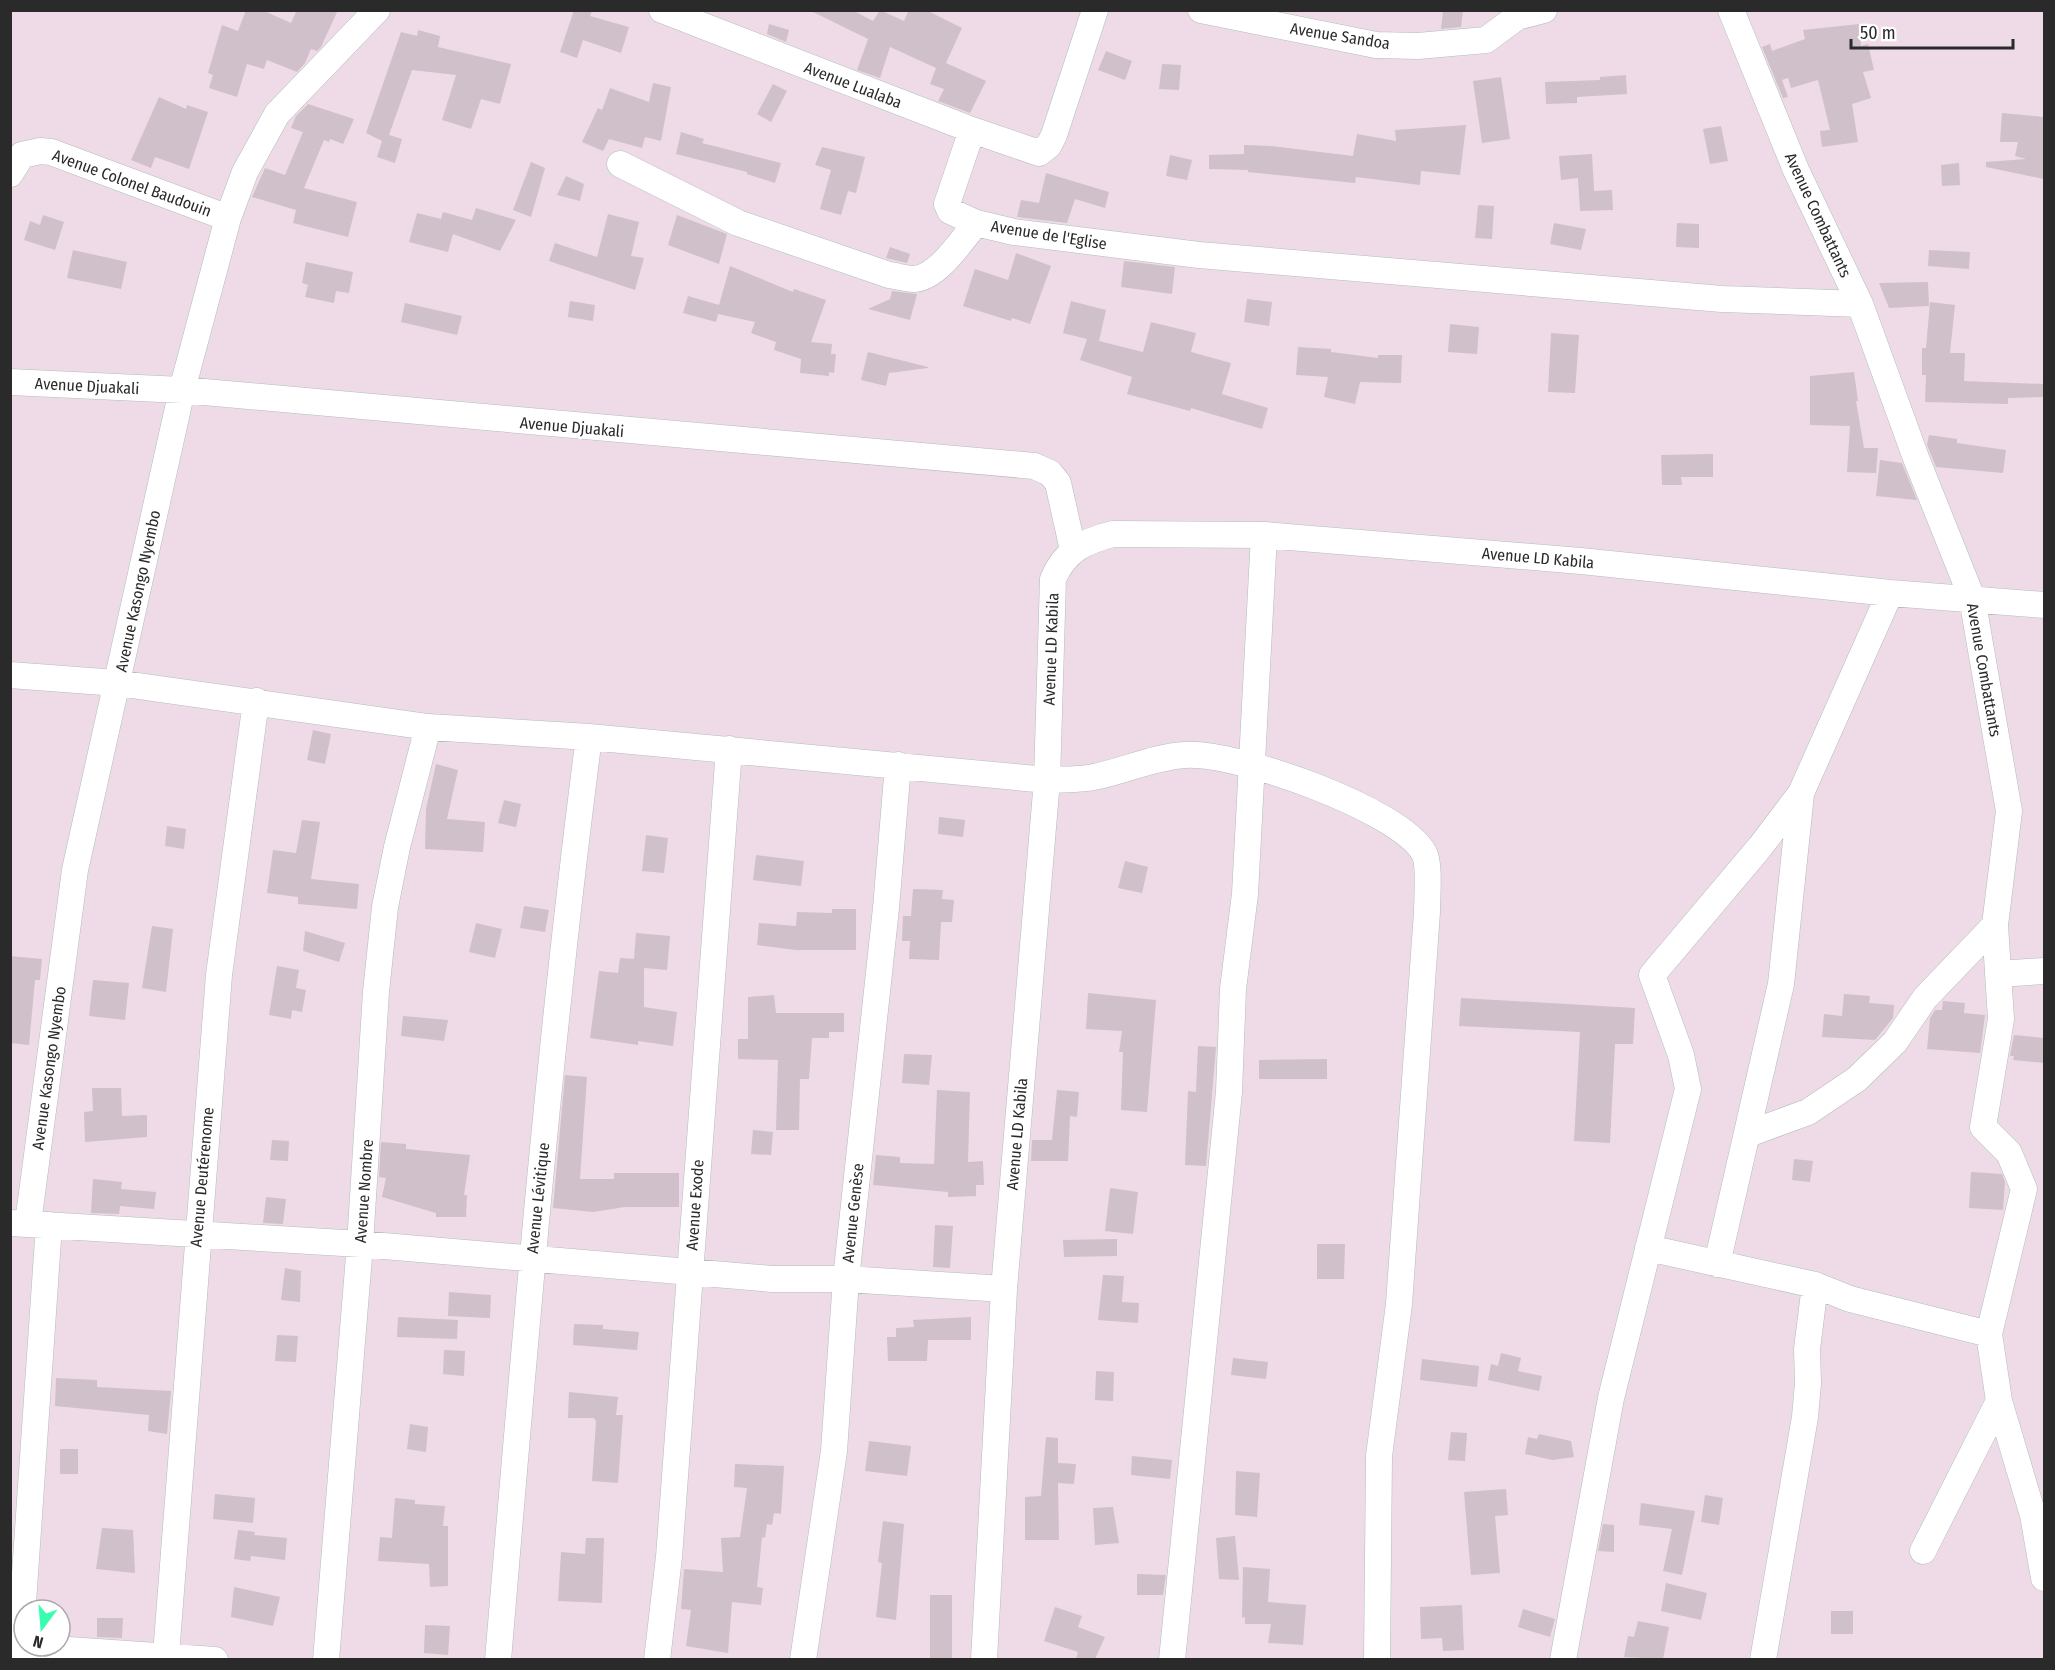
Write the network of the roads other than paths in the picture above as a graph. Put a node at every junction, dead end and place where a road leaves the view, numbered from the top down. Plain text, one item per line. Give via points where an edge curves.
1 (377, 10) edge
2 (662, 10) edge
3 (1095, 10) edge
4 (1201, 10) edge
5 (1544, 10) edge
6 (1731, 10) edge
7 (972, 130) junction
8 (620, 164) dead end
9 (10, 174) edge
10 (228, 218) junction
11 (976, 223) junction
12 (1860, 304) junction
13 (10, 382) edge
14 (182, 390) junction
15 (1264, 534) junction
16 (1073, 550) junction
17 (1890, 594) junction
18 (1972, 598) junction
19 (2044, 605) edge
20 (10, 675) edge
21 (117, 683) junction
22 (256, 701) junction
23 (429, 728) junction
24 (589, 737) junction
25 (729, 749) junction
26 (898, 765) junction
27 (1251, 765) junction
28 (1047, 780) junction
29 (1801, 794) junction
30 (1995, 925) junction
31 (2044, 970) edge
32 (1998, 974) junction
33 (1748, 1134) junction
34 (29, 1223) edge
35 (198, 1233) junction
36 (360, 1244) junction
37 (1648, 1248) junction
38 (532, 1257) junction
39 (1718, 1264) junction
40 (690, 1274) junction
41 (846, 1279) junction
42 (1815, 1286) junction
43 (1004, 1289) junction
44 (1989, 1334) junction
45 (1999, 1401) junction
46 (1923, 1551) dead end
47 (2044, 1578) edge
48 (17, 1598) edge
49 (72, 1655) edge
50 (166, 1655) junction
51 (215, 1659) edge
52 (326, 1659) edge
53 (498, 1659) edge
54 (657, 1659) edge
55 (803, 1659) edge
56 (984, 1659) edge
57 (1172, 1659) edge
58 (1377, 1659) edge
59 (1563, 1659) edge
60 (1763, 1659) edge

1 - 10 street, Avenue Kasongo Nyembo via 277,114 245,172
2 - 7 street, Avenue Lualaba
3 - 7 street, Avenue Lualaba via 1054,135 1045,150 1032,152
4 - 5 street, Avenue Sandoa via 1376,45 1418,46 1486,40 1517,17
6 - 12 street, Avenue Combattants via 1796,170
7 - 11 street, Avenue de l'Eglise via 947,204 950,211
8 - 11 street via 738,223 906,278 930,274
9 - 10 street, Avenue Colonel Baudouin via 22,155 51,152
10 - 14 street, Avenue Kasongo Nyembo
11 - 12 street, Avenue de l'Eglise via 1014,232 1199,255 1722,299
12 - 18 street, Avenue Combattants
13 - 14 street, Avenue Djuakali
14 - 16 street, Avenue Djuakali via 1034,466 1050,473 1058,483
14 - 21 street, Avenue Kasongo Nyembo
15 - 16 street, Avenue LD Kabila via 1113,534
15 - 17 street, Avenue LD Kabila via 1581,561
15 - 27 street
16 - 28 street, Avenue LD Kabila via 1060,563 1053,579
17 - 18 street, Avenue LD Kabila
17 - 29 street
18 - 19 street, Avenue LD Kabila
18 - 30 street, Avenue Combattants via 2009,811
20 - 21 street
21 - 22 street
21 - 34 street, Avenue Kasongo Nyembo via 75,870
22 - 23 street
22 - 35 street, Avenue Deutérenome via 219,975
23 - 24 street
23 - 36 street, Avenue Nombre via 385,907
24 - 25 street
24 - 38 street, Avenue Lévitique via 562,955
25 - 26 street
25 - 40 street, Avenue Exode
26 - 28 street
26 - 41 street, Avenue Genèse
27 - 28 street via 1187,754 1088,778
27 - 57 street via 1229,1092
27 - 58 street via 1344,797 1379,815 1426,855 1428,912 1399,1304 1379,1456
28 - 43 street, Avenue LD Kabila
29 - 33 street via 1781,984
29 - 37 street via 1652,975 1681,1055 1688,1089
30 - 32 street, Avenue Combattants
30 - 33 street via 1925,998 1895,1042 1857,1080 1808,1112
31 - 32 street
32 - 44 street, Avenue Combattants via 2001,1019 1983,1127 2009,1154 2024,1189
33 - 39 street
34 - 35 street
34 - 48 street, Avenue Kasongo Nyembo
35 - 36 street
35 - 50 street, Avenue Deutérenome
36 - 38 street
36 - 52 street, Avenue Nombre
37 - 39 street
37 - 59 street via 1611,1398
38 - 40 street
38 - 53 street, Avenue Lévitique
39 - 42 street
40 - 41 street via 772,1280
40 - 54 street, Avenue Exode via 669,1557
41 - 43 street
41 - 55 street, Avenue Genèse via 834,1451
42 - 44 street via 1850,1299
42 - 60 street via 1807,1349 1805,1417
43 - 56 street, Avenue LD Kabila
44 - 45 street
45 - 46 street
45 - 47 street via 2033,1515
49 - 50 street
50 - 51 street

